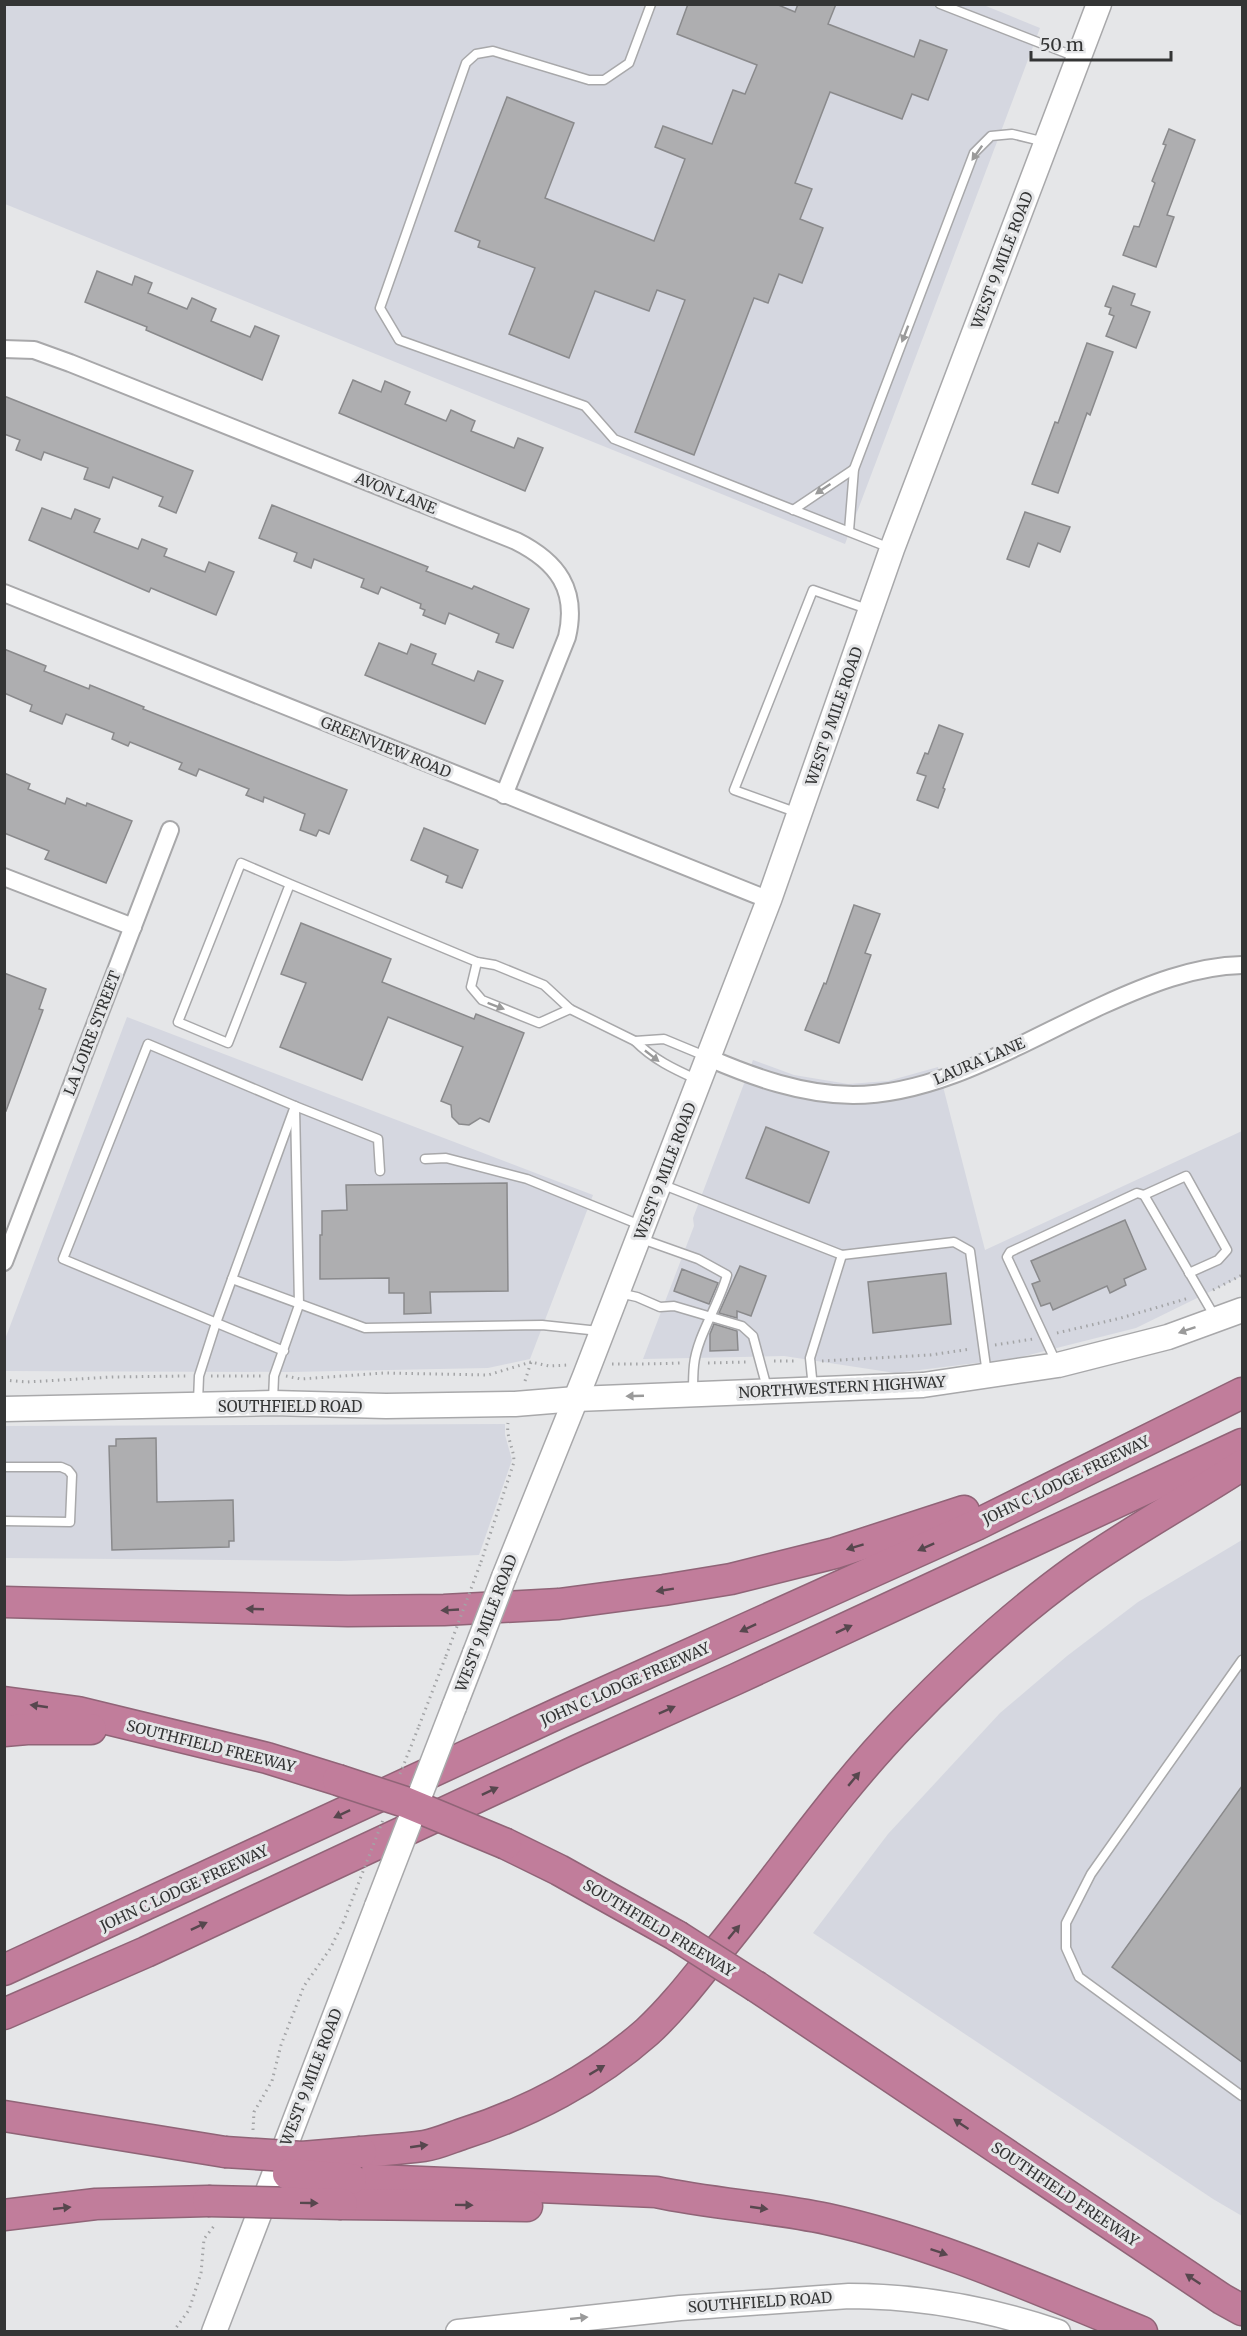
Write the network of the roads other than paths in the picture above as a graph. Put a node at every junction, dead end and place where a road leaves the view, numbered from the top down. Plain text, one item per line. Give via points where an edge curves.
1 (651, 4) edge
2 (940, 4) edge
3 (1099, 4) edge
4 (1080, 58) junction
5 (1047, 143) junction
6 (4, 349) edge
7 (854, 469) junction
8 (793, 510) junction
9 (849, 531) junction
10 (891, 549) junction
11 (4, 593) edge
12 (870, 610) junction
13 (504, 795) junction
14 (800, 814) junction
15 (170, 830) dead end
16 (4, 877) edge
17 (291, 884) junction
18 (769, 900) junction
19 (133, 927) junction
20 (477, 962) junction
21 (1242, 965) edge
22 (570, 1009) junction
23 (635, 1041) junction
24 (709, 1058) junction
25 (700, 1081) junction
26 (295, 1107) junction
27 (425, 1159) dead end
28 (381, 1171) dead end
29 (660, 1184) junction
30 (1144, 1195) junction
31 (641, 1232) junction
32 (10, 1234) edge
33 (842, 1255) junction
34 (4, 1262) edge
35 (1189, 1273) junction
36 (232, 1279) junction
37 (617, 1293) junction
38 (299, 1305) junction
39 (1242, 1310) edge
40 (712, 1317) junction
41 (1217, 1320) junction
42 (216, 1323) junction
43 (602, 1331) junction
44 (284, 1351) junction
45 (1058, 1365) junction
46 (987, 1377) junction
47 (813, 1390) junction
48 (767, 1391) junction
49 (1242, 1392) edge
50 (693, 1394) junction
51 (576, 1399) junction
52 (273, 1403) junction
53 (198, 1406) junction
54 (4, 1409) edge
55 (1242, 1444) edge
56 (1242, 1466) edge
57 (4, 1467) edge
58 (4, 1521) edge
59 (4, 1602) edge
60 (1242, 1660) edge
61 (4, 1702) edge
62 (137, 1728) junction
63 (4, 1731) edge
64 (77, 1937) junction
65 (146, 1952) junction
66 (4, 1959) edge
67 (4, 1970) edge
68 (4, 2014) edge
69 (4, 2031) edge
70 (1242, 2096) edge
71 (4, 2116) edge
72 (351, 2178) junction
73 (4, 2215) edge
74 (1242, 2310) edge
75 (528, 2328) edge
76 (214, 2331) edge
77 (458, 2331) edge
78 (1058, 2331) edge
79 (1142, 2331) edge

1 - 8 lane via 629,63 604,80 589,80 493,51 476,54 466,63 380,308 399,340 585,406 614,439
2 - 4 lane
3 - 4 main road, WEST 9 MILE ROAD
4 - 5 main road, WEST 9 MILE ROAD
5 -> 7 lane via 1012,134 991,136 974,153
5 - 10 main road, WEST 9 MILE ROAD
6 - 13 street, AVON LANE via 34,350 70,363 516,542 543,557 567,590 571,621
7 -> 8 lane
7 - 9 lane
8 - 9 lane
9 - 10 lane
10 - 12 main road, WEST 9 MILE ROAD
11 - 13 street, GREENVIEW ROAD
12 - 14 main road, WEST 9 MILE ROAD
12 - 14 lane via 813,590 734,790
13 - 18 street, GREENVIEW ROAD
14 - 18 main road, WEST 9 MILE ROAD
15 - 19 street, LA LOIRE STREET
16 - 19 street
17 - 17 lane via 228,1042 178,1022 241,863
17 - 20 lane
18 - 24 main road, WEST 9 MILE ROAD
19 - 32 street, LA LOIRE STREET
20 - 22 lane via 495,965 544,985
20 -> 22 lane via 471,987 482,1000 539,1023
21 - 24 street, LAURA LANE via 1164,979 951,1075 898,1090 828,1094 745,1074
22 - 23 lane
23 - 24 lane via 664,1039
23 -> 25 lane via 661,1063
24 - 25 main road, WEST 9 MILE ROAD
25 - 29 main road, WEST 9 MILE ROAD
26 - 28 lane via 378,1139
26 - 36 lane
26 - 38 lane
26 - 42 lane via 148,1044 63,1259
27 - 31 lane via 446,1158 526,1179
29 - 31 main road, WEST 9 MILE ROAD
29 - 33 lane
30 - 35 lane
30 - 35 lane via 1186,1176 1227,1250 1218,1260
30 - 45 lane via 1137,1193 1010,1252 1007,1257
31 - 37 main road, WEST 9 MILE ROAD
31 - 40 lane via 727,1275
32 - 34 street, LA LOIRE STREET
33 - 46 lane via 954,1242 970,1251
33 - 47 lane via 810,1361
35 - 41 lane
36 - 38 lane
36 - 42 lane
37 - 40 lane via 660,1307 674,1306
37 - 43 main road, WEST 9 MILE ROAD
38 - 43 lane via 365,1328 542,1325
38 - 44 lane
39 - 41 main road, NORTHWESTERN HIGHWAY
40 - 48 lane via 742,1326 753,1336
40 - 50 lane via 694,1363
41 -> 45 main road, NORTHWESTERN HIGHWAY via 1168,1337
42 - 44 lane
42 - 53 lane via 199,1376
43 - 51 main road, WEST 9 MILE ROAD
44 - 52 lane via 274,1376
45 - 46 main road, NORTHWESTERN HIGHWAY
46 - 47 main road, NORTHWESTERN HIGHWAY via 923,1385
47 - 48 main road, NORTHWESTERN HIGHWAY
48 - 50 main road, NORTHWESTERN HIGHWAY
49 -> 59 highway via 970,1510 835,1553 687,1587 559,1604 444,1610
49 -> 64 highway, JOHN C LODGE FREEWAY via 976,1525
50 -> 51 main road, NORTHWESTERN HIGHWAY
51 - 52 main road, SOUTHFIELD ROAD via 386,1406
51 - 76 main road, WEST 9 MILE ROAD, bridge
52 - 53 main road, SOUTHFIELD ROAD
53 - 54 main road, SOUTHFIELD ROAD
65 -> 55 highway
72 -> 56 highway via 544,2101 611,2061 649,2030 686,1989 846,1788 954,1671 1011,1620 1078,1569
57 - 58 lane via 61,1467 72,1475 70,1522
60 - 70 lane via 1091,1874 1066,1923 1066,1948 1079,1977
62 -> 61 highway, SOUTHFIELD FREEWAY via 78,1712
62 - 63 highway
74 -> 62 highway, SOUTHFIELD FREEWAY, bridge via 757,1987 678,1936 559,1869 405,1802 267,1758
64 - 66 highway
64 - 67 highway, JOHN C LODGE FREEWAY
65 - 68 highway
65 - 69 highway
71 - 72 highway, bridge via 76,2143 172,2162 222,2160
73 -> 72 highway, bridge via 96,2204 213,2213
72 -> 79 highway via 654,2208 700,2201 793,2213 884,2234 972,2263
75 - 77 main road, SOUTHFIELD ROAD
75 -> 78 main road, SOUTHFIELD ROAD via 750,2302 876,2296 957,2304

